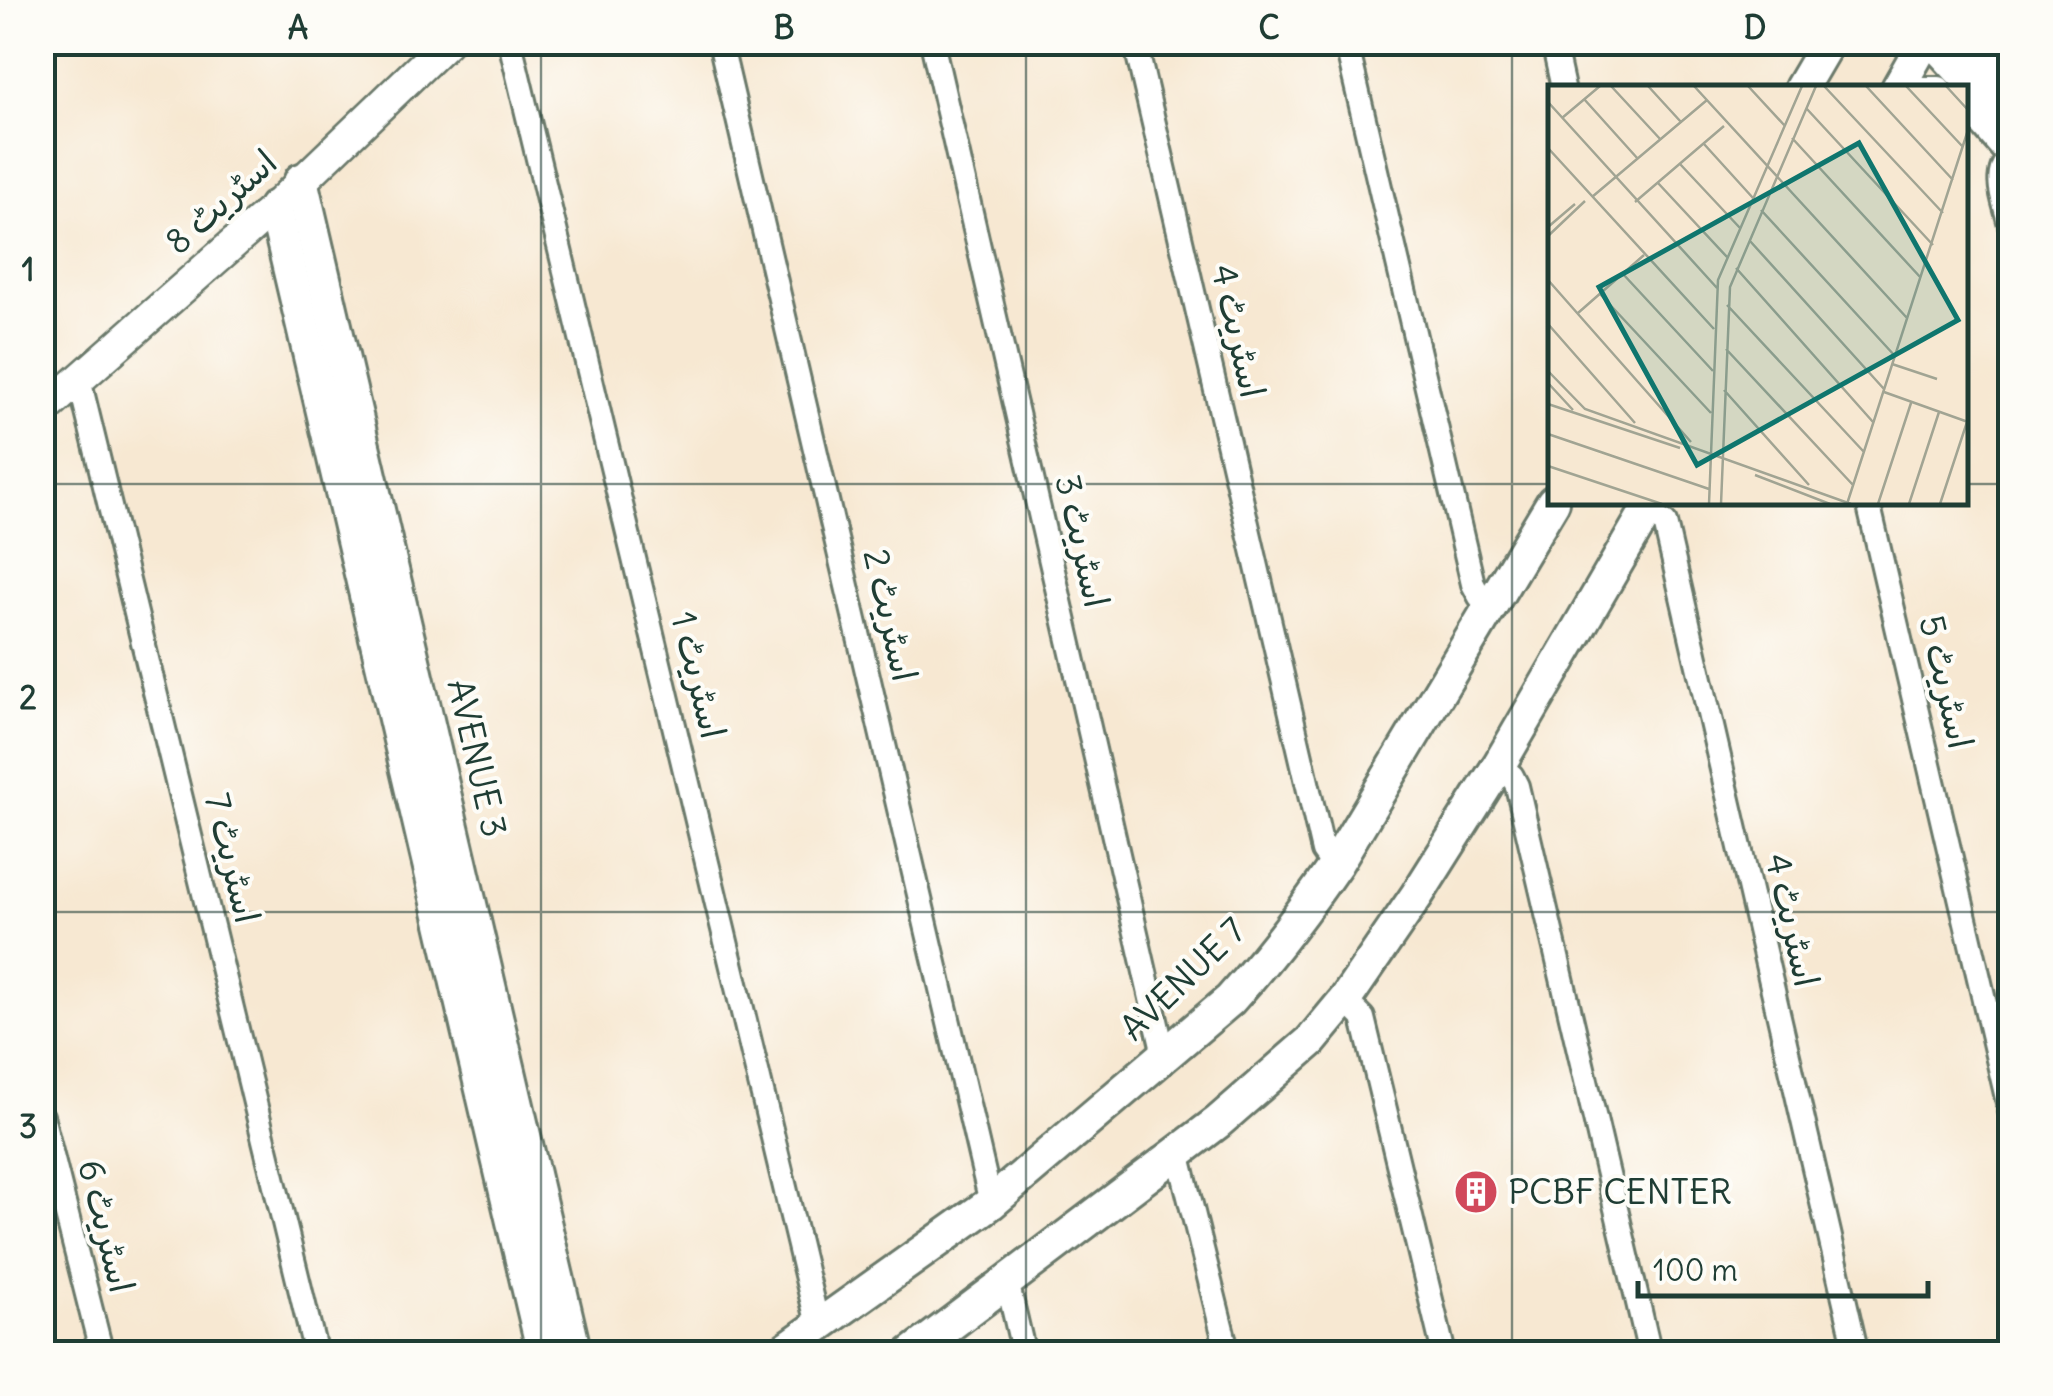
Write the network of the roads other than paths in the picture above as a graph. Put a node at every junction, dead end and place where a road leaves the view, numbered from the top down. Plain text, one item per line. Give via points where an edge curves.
1 (447, 42) edge
2 (510, 42) edge
3 (720, 42) edge
4 (932, 42) edge
5 (1136, 42) edge
6 (1346, 42) edge
7 (1553, 42) edge
8 (1828, 42) edge
9 (1924, 42) edge
10 (1934, 42) edge
11 (1974, 42) edge
12 (1996, 84) edge
13 (1562, 85) edge
14 (1803, 85) edge
15 (1900, 85) edge
16 (2010, 158) edge
17 (301, 180) junction
18 (274, 206) junction
19 (2010, 225) edge
20 (79, 379) junction
21 (42, 412) edge
22 (1551, 505) edge
23 (1869, 505) edge
24 (1649, 507) edge
25 (1493, 603) junction
26 (1499, 765) junction
27 (1336, 864) junction
28 (1346, 1000) junction
29 (1164, 1056) junction
30 (2010, 1111) edge
31 (42, 1116) edge
32 (1178, 1152) junction
33 (991, 1203) junction
34 (1006, 1281) junction
35 (818, 1325) junction
36 (102, 1354) edge
37 (316, 1354) edge
38 (544, 1354) edge
39 (576, 1354) edge
40 (780, 1354) edge
41 (911, 1354) edge
42 (1024, 1354) edge
43 (1228, 1354) edge
44 (1444, 1354) edge
45 (1650, 1354) edge
46 (1856, 1354) edge

1 - 17 street, اسٹریٹ 8
2 - 35 street, اسٹریٹ 1
3 - 33 street, اسٹریٹ 2
4 - 29 street, اسٹریٹ 3
5 - 27 street, اسٹریٹ 4 via 1323,851
6 - 25 street via 1472,584
7 - 13 street
8 - 14 main road
9 - 15 main road
10 - 12 main road
11 - 12 main road
12 - 16 street
16 - 19 street via 1999,176
17 - 18 street, اسٹریٹ 8
17 - 39 main road, AVENUE 3
18 - 20 street, اسٹریٹ 8
18 - 38 main road, AVENUE 3
20 - 21 street, اسٹریٹ 8
20 - 37 street, اسٹریٹ 7
22 - 25 main road, AVENUE 7
23 - 30 street, اسٹریٹ 5
24 - 26 main road
24 - 46 street, اسٹریٹ 4 via 1665,523
25 - 27 main road, AVENUE 7
26 - 28 main road
26 - 45 street via 1517,786
27 - 29 main road, AVENUE 7 via 1263,964
28 - 32 main road via 1245,1101
28 - 44 street via 1362,1018
29 - 33 main road, AVENUE 7
31 - 36 street, اسٹریٹ 6
32 - 34 main road
32 - 43 street
33 - 35 main road, AVENUE 7
34 - 41 main road
34 - 42 street
35 - 40 main road, AVENUE 7

